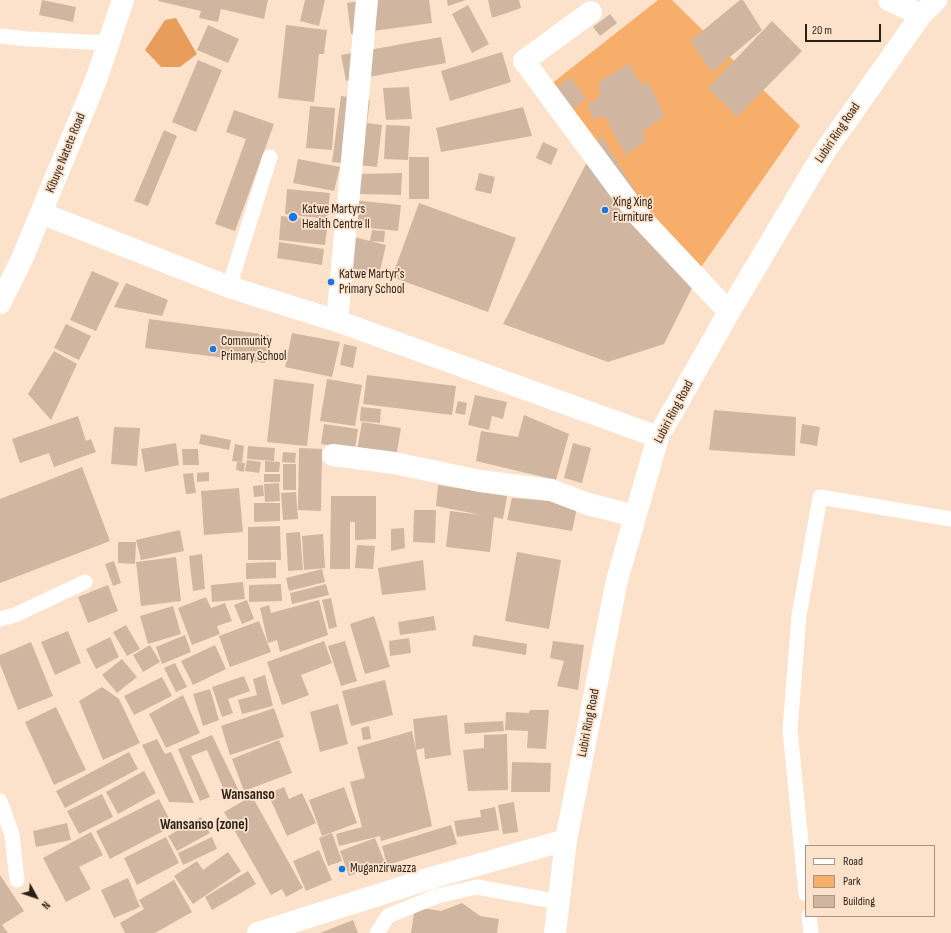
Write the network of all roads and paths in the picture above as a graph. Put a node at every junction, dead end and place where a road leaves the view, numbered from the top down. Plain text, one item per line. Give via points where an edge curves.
1 (123, 0) edge
2 (367, 0) edge
3 (889, 0) edge
4 (928, 7) edge
5 (591, 12) dead end
6 (0, 36) edge
7 (109, 43) junction
8 (270, 157) dead end
9 (41, 213) junction
10 (229, 287) junction
11 (0, 303) edge
12 (729, 312) junction
13 (337, 321) junction
14 (658, 437) junction
15 (333, 455) dead end
16 (635, 516) junction
17 (951, 519) edge
18 (86, 582) dead end
19 (0, 619) edge
20 (0, 801) edge
21 (566, 840) junction
22 (17, 880) dead end
23 (805, 884) edge
24 (559, 902) junction
25 (809, 917) edge
26 (258, 933) edge
27 (377, 933) edge
28 (555, 933) edge
29 (811, 933) edge

1 - 7 street, Kibuye Natete Road
2 - 13 street
3 - 4 street
4 - 12 street, Lubiri Ring Road via 823,154
5 - 12 street via 524,61 638,215
6 - 7 lane
7 - 9 street, Kibuye Natete Road
8 - 10 lane
9 - 10 street
9 - 11 street, Kibuye Natete Road
10 - 13 street
12 - 14 street, Lubiri Ring Road
13 - 14 street
14 - 16 street, Lubiri Ring Road
15 - 16 street via 394,463 480,482 551,490 588,504
16 - 21 street, Lubiri Ring Road via 617,580
17 - 23 lane via 820,497 799,616 790,730
18 - 19 lane via 15,615
20 - 22 lane via 12,835
21 - 24 street, Lubiri Ring Road
21 - 26 street via 438,876
24 - 27 lane via 477,887 438,896 388,916
24 - 28 street, Lubiri Ring Road
25 - 29 lane

